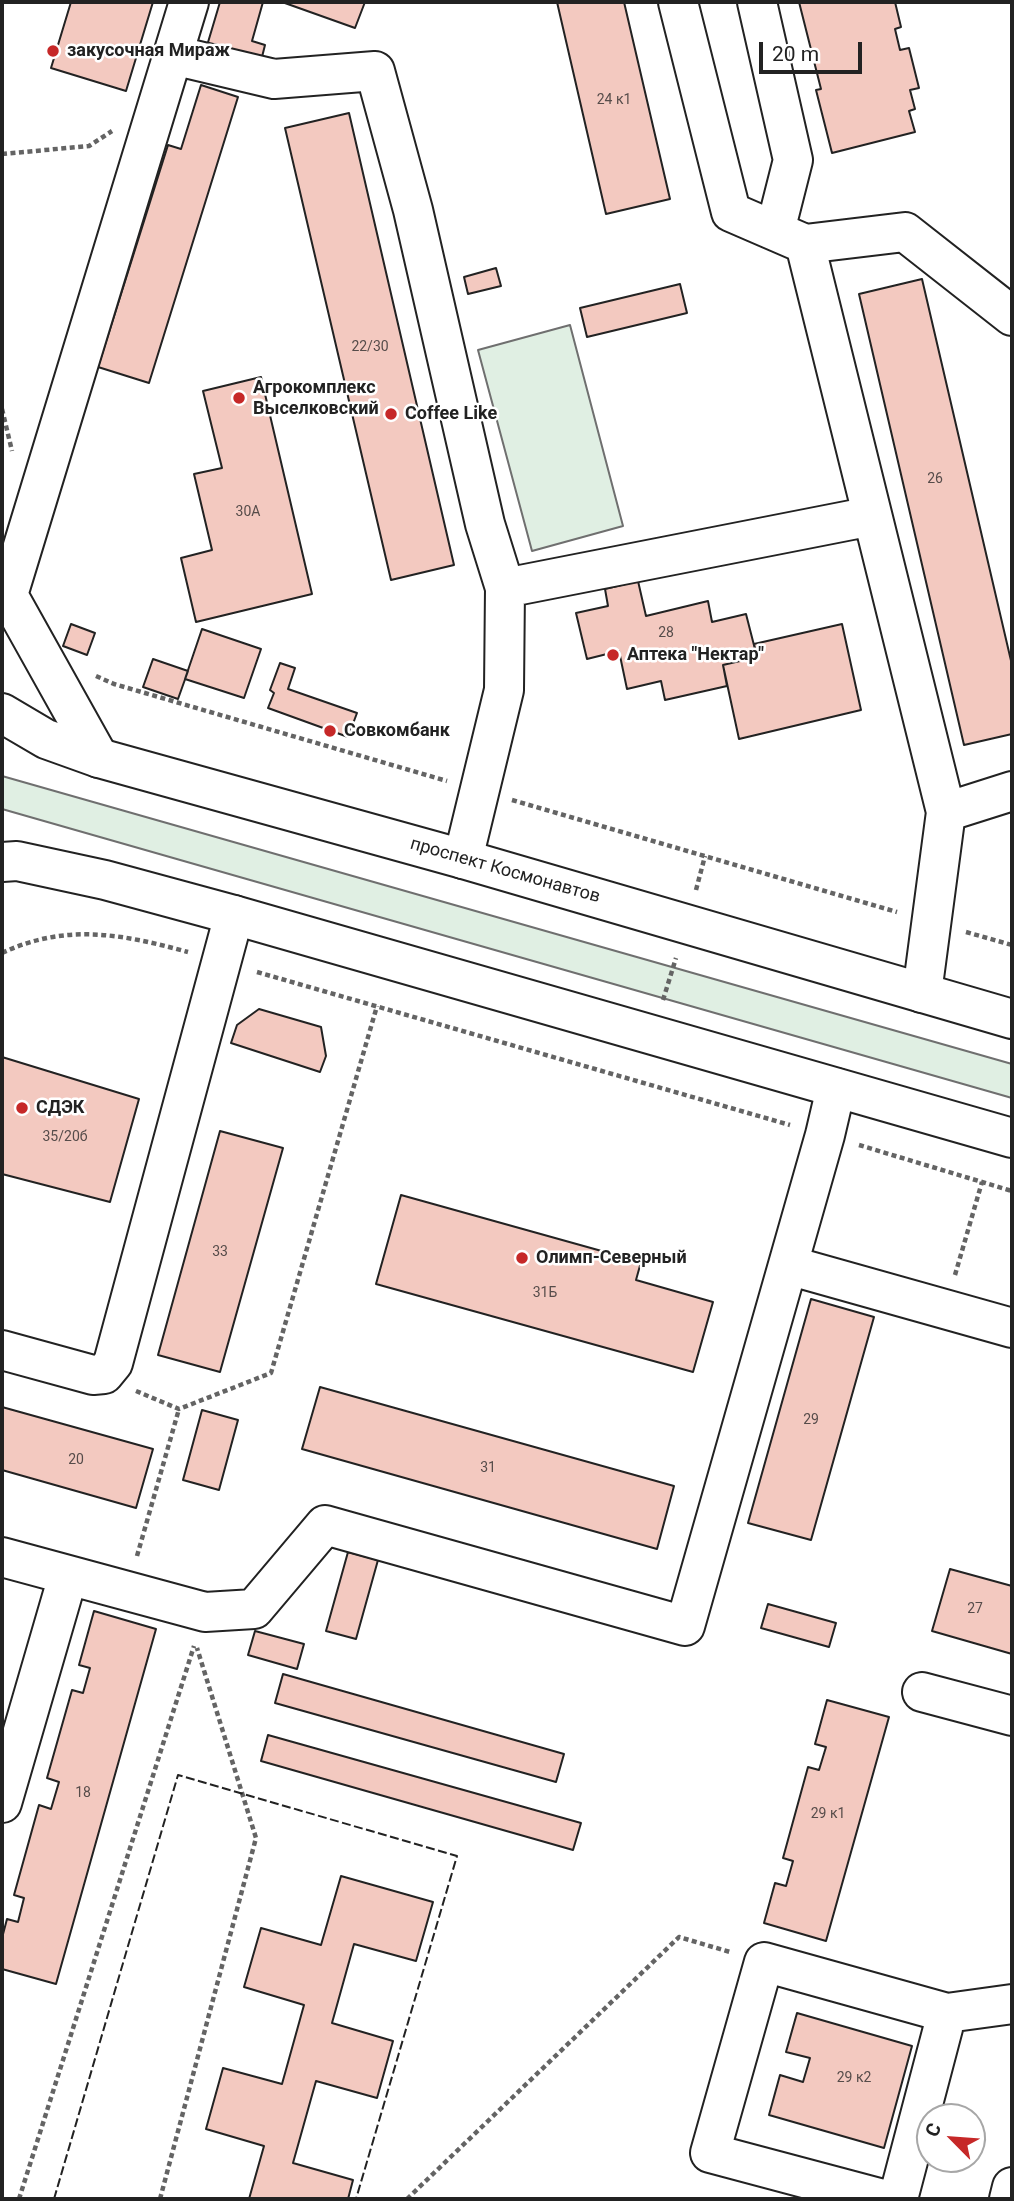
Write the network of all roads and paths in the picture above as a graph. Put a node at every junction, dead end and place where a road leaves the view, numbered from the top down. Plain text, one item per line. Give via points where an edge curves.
1 (189, 2) edge
2 (678, 2) edge
3 (757, 2) edge
4 (173, 55) junction
5 (159, 99) junction
6 (2, 154) edge
7 (790, 237) junction
8 (1012, 316) edge
9 (872, 516) junction
10 (505, 587) junction
11 (2, 713) edge
12 (99, 758) junction
13 (1012, 791) edge
14 (946, 812) junction
15 (463, 859) junction
16 (2, 862) edge
17 (234, 915) junction
18 (686, 924) junction
19 (2, 953) edge
20 (221, 962) junction
21 (922, 993) junction
22 (377, 1006) junction
23 (1012, 1019) edge
24 (653, 1036) junction
25 (836, 1088) junction
26 (825, 1135) junction
27 (1012, 1138) edge
28 (982, 1182) junction
29 (1012, 1191) edge
30 (788, 1265) junction
31 (946, 1309) junction
32 (1012, 1328) edge
33 (2, 1350) edge
34 (104, 1374) junction
35 (179, 1409) junction
36 (2, 1557) edge
37 (68, 1576) junction
38 (126, 1592) junction
39 (922, 1692) dead end
40 (1012, 1716) edge
41 (2, 1802) edge
42 (764, 1962) junction
43 (1012, 2004) edge
44 (947, 2013) junction
45 (1012, 2187) edge
46 (19, 2199) edge
47 (160, 2199) edge
48 (407, 2199) edge
49 (883, 2199) edge
50 (898, 2199) edge
51 (1009, 2199) edge

1 - 4 main road
2 - 7 main road via 731,212
3 - 7 main road via 793,160
4 - 5 main road
4 - 10 main road via 274,79 374,71 413,210 485,524
5 - 6 path via 89,146
5 - 12 main road via 8,595
7 - 8 main road via 905,232
7 - 9 main road
9 - 10 main road
9 - 14 main road
10 - 15 main road via 504,690
11 - 12 main road, проспект Космонавтов via 46,739
12 - 15 main road, проспект Космонавтов
13 - 14 main road
14 - 21 main road
15 - 18 main road, проспект Космонавтов
16 - 17 main road via 17,861 105,880
17 - 20 main road
17 - 24 main road
18 - 21 main road, проспект Космонавтов
18 - 24 path
19 - 20 path via 64,933 106,934
20 - 22 path
20 - 34 main road via 113,1363
21 - 23 main road, проспект Космонавтов
22 - 26 path
22 - 35 path via 271,1373
24 - 25 main road
25 - 26 main road
25 - 27 main road
26 - 28 path
26 - 30 main road
28 - 29 path
28 - 31 path
30 - 31 main road
30 - 38 main road via 685,1626 325,1525 254,1609 205,1612
31 - 32 main road
33 - 34 main road
34 - 35 path
35 - 38 path
36 - 37 main road
37 - 38 main road
37 - 41 main road
39 - 40 main road
42 - 44 main road
42 - 48 path via 678,1937
42 - 49 main road via 710,2153
43 - 44 main road
44 - 50 main road
45 - 51 main road
46 - 47 path via 195,1643 256,1838

